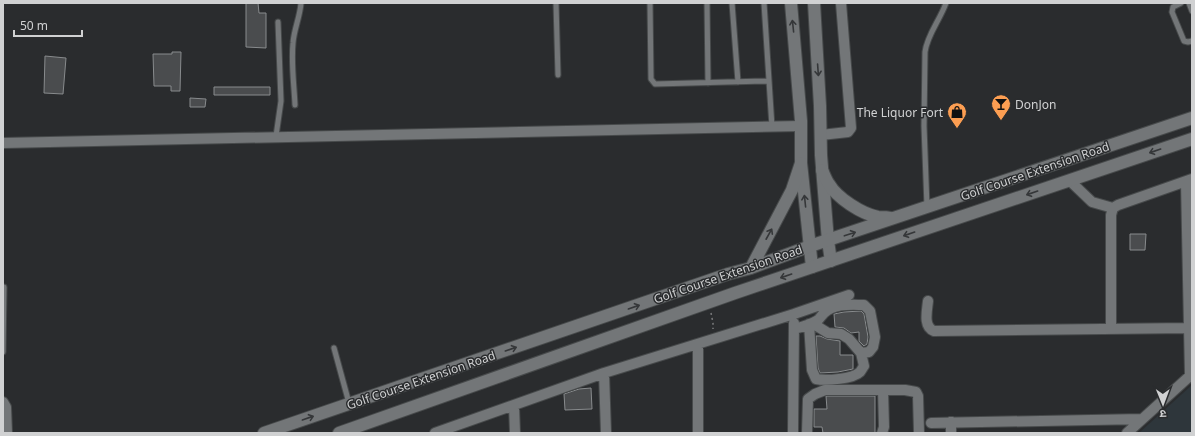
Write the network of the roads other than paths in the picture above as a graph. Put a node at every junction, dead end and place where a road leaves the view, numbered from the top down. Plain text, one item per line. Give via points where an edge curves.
1 (301, 3) edge
2 (556, 3) edge
3 (650, 3) edge
4 (707, 3) edge
5 (732, 3) edge
6 (764, 3) edge
7 (791, 3) edge
8 (814, 3) edge
9 (841, 3) edge
10 (946, 3) edge
11 (1181, 3) edge
12 (1189, 3) edge
13 (1192, 11) edge
14 (278, 22) dead end
15 (1192, 40) edge
16 (816, 42) junction
17 (795, 44) junction
18 (558, 75) dead end
19 (768, 81) junction
20 (738, 82) junction
21 (708, 83) junction
22 (295, 105) dead end
23 (1192, 118) edge
24 (772, 126) junction
25 (801, 126) junction
26 (821, 135) junction
27 (276, 136) junction
28 (1192, 139) edge
29 (3, 143) edge
30 (801, 163) junction
31 (822, 170) junction
32 (1069, 180) junction
33 (1189, 180) edge
34 (927, 208) junction
35 (1113, 208) junction
36 (897, 218) junction
37 (828, 241) junction
38 (810, 246) junction
39 (831, 261) junction
40 (812, 267) junction
41 (751, 268) junction
42 (4, 287) edge
43 (849, 295) dead end
44 (928, 301) dead end
45 (794, 314) junction
46 (810, 323) junction
47 (1111, 328) junction
48 (1189, 328) junction
49 (794, 329) junction
50 (698, 344) junction
51 (334, 348) dead end
52 (3, 352) edge
53 (861, 353) junction
54 (604, 373) junction
55 (1191, 375) edge
56 (883, 390) junction
57 (3, 402) edge
58 (349, 404) junction
59 (514, 406) junction
60 (1142, 419) junction
61 (952, 422) junction
62 (931, 423) dead end
63 (292, 429) edge
64 (269, 432) edge
65 (7, 433) edge
66 (339, 433) edge
67 (435, 433) edge
68 (514, 433) edge
69 (606, 433) edge
70 (698, 433) edge
71 (793, 433) edge
72 (807, 433) edge
73 (882, 433) edge
74 (919, 433) edge
75 (951, 433) edge
76 (1127, 433) edge

1 - 22 lane via 293,42
2 - 18 lane
3 - 21 lane via 652,82
4 - 21 lane
5 - 20 lane
6 - 19 lane
17 -> 7 main road
8 - 16 main road
9 - 26 street via 852,126 848,132
10 - 34 lane via 925,52
11 - 15 lane via 1173,7 1172,12 1184,41
12 - 13 lane
14 - 27 lane via 281,101
16 - 17 main road
16 -> 26 main road
17 - 25 main road
19 - 20 lane
19 - 24 lane
20 - 21 lane
23 - 34 main road, Golf Course Extension Road
24 - 25 street
24 - 27 street
25 - 30 main road
26 - 31 main road
27 - 29 street
28 -> 32 main road, Golf Course Extension Road
38 -> 30 main road
41 -> 30 main road via 792,190
31 - 36 main road via 829,184 851,204 878,217
31 - 37 main road
32 - 35 street via 1092,202
32 -> 39 main road, Golf Course Extension Road
33 - 35 street
33 - 48 street
34 - 36 main road, Golf Course Extension Road
35 - 47 street
37 -> 36 main road, Golf Course Extension Road
37 - 38 main road, Golf Course Extension Road
37 - 39 main road
38 - 40 main road
38 - 41 main road, Golf Course Extension Road
39 - 40 main road, Golf Course Extension Road
40 -> 66 main road, Golf Course Extension Road
58 -> 41 main road, Golf Course Extension Road
42 - 52 lane
43 - 45 street
44 - 47 street via 928,326 934,331
45 - 49 street
45 - 50 street
46 - 49 street
46 - 53 street via 828,334 841,334
46 - 53 street via 825,312 842,305 864,305 870,311 875,337 869,352
46 - 53 street via 812,370 816,379 851,377 861,372 864,366
47 - 48 street
48 - 55 street
49 - 71 street
50 - 54 street
50 - 70 street
51 - 58 lane
54 - 59 street
54 - 69 street
55 - 60 street
56 - 72 street via 825,390 815,394 808,399
56 - 73 street
56 - 74 street via 916,392 919,405
57 - 65 street via 6,407
63 -> 58 main road, Golf Course Extension Road
59 - 67 street
59 - 68 street
60 - 61 street
60 - 76 street
61 - 62 street
61 - 75 street
63 - 64 main road, Golf Course Extension Road

